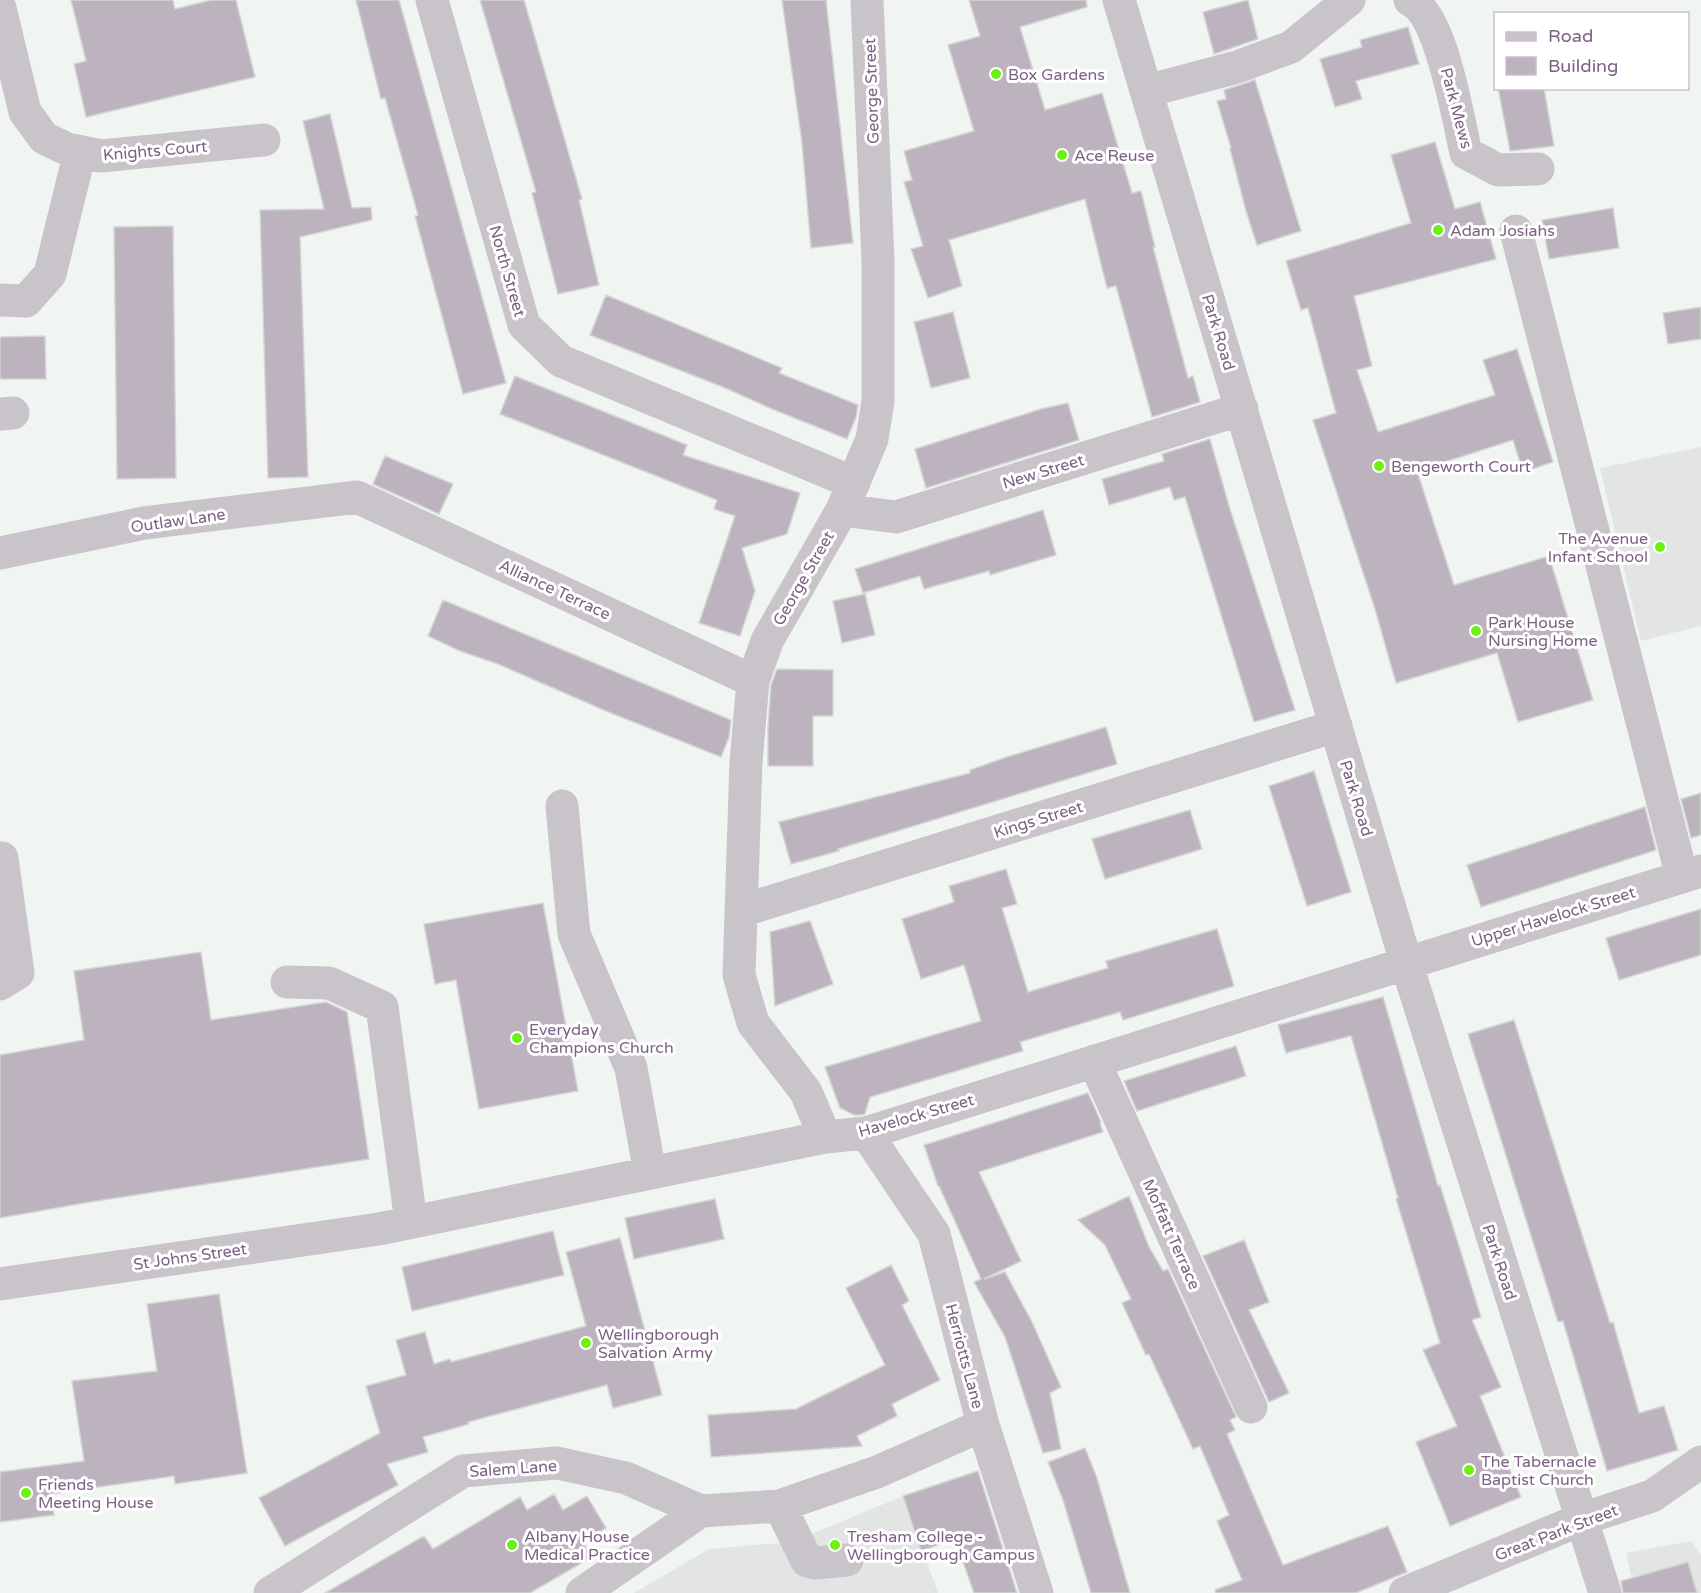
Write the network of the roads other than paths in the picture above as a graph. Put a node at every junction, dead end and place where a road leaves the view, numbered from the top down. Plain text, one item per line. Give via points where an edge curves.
1 (432, 0) edge
2 (867, 0) edge
3 (1119, 0) edge
4 (1349, 0) edge
5 (1410, 0) edge
6 (0, 8) edge
7 (1147, 91) junction
8 (264, 140) dead end
9 (80, 152) junction
10 (1538, 169) dead end
11 (1516, 231) dead end
12 (0, 300) edge
13 (1242, 409) junction
14 (357, 497) joint
15 (848, 497) junction
16 (0, 553) edge
17 (753, 681) junction
18 (1336, 726) junction
19 (562, 806) dead end
20 (2, 858) dead end
21 (1691, 874) edge
22 (741, 911) junction
23 (1406, 962) junction
24 (287, 982) dead end
25 (0, 984) edge
26 (1094, 1061) junction
27 (866, 1133) junction
28 (825, 1137) junction
29 (650, 1173) junction
30 (411, 1222) junction
31 (379, 1229) joint
32 (0, 1284) edge
33 (1251, 1407) dead end
34 (983, 1425) junction
35 (1701, 1462) edge
36 (780, 1506) junction
37 (701, 1511) junction
38 (1581, 1519) junction
39 (847, 1560) dead end
40 (270, 1593) edge
41 (582, 1593) edge
42 (1037, 1593) edge
43 (1406, 1593) edge
44 (1605, 1593) edge

1 - 15 street, North Street via 524,325 561,361
2 - 15 street, George Street via 878,261 878,401 872,439
3 - 7 street, Park Road
4 - 7 street via 1291,46 1237,67
5 - 10 street, Park Mews via 1418,4 1438,38 1466,153 1498,170
6 - 9 street, Knights Court via 25,112 44,138
7 - 13 street, Park Road
8 - 9 street, Knights Court via 101,156
9 - 12 street via 50,274 26,301
11 - 21 street
13 - 15 street, New Street via 896,517
13 - 18 street, Park Road
14 - 16 street, Outlaw Lane via 144,524
14 - 17 street, Alliance Terrace
15 - 17 street, George Street via 767,642
17 - 22 street, George Street
18 - 22 street, Kings Street
18 - 23 street, Park Road
19 - 29 street via 574,933 631,1068
20 - 25 street via 18,973
21 - 23 street, Upper Havelock Street
22 - 28 street, George Street via 739,975 753,1023 806,1092
23 - 26 street, Havelock Street
23 - 38 street, Park Road
24 - 30 street via 329,983 382,1007
26 - 27 street, Havelock Street
26 - 33 street, Moffatt Terrace
27 - 28 street, Havelock Street
27 - 34 street, Herriotts Lane via 934,1234
28 - 29 street, Havelock Street
29 - 30 street, Havelock Street
30 - 31 street, Havelock Street
31 - 32 street, St Johns Street
34 - 36 street, Salem Lane via 877,1472
34 - 42 street, Herriotts Lane
35 - 38 street, Great Park Street via 1652,1496
36 - 37 street, Salem Lane
36 - 39 street via 807,1561
37 - 40 street, Salem Lane via 626,1478 557,1463 463,1471
37 - 41 street
38 - 43 street, Great Park Street
38 - 44 street, Park Road

